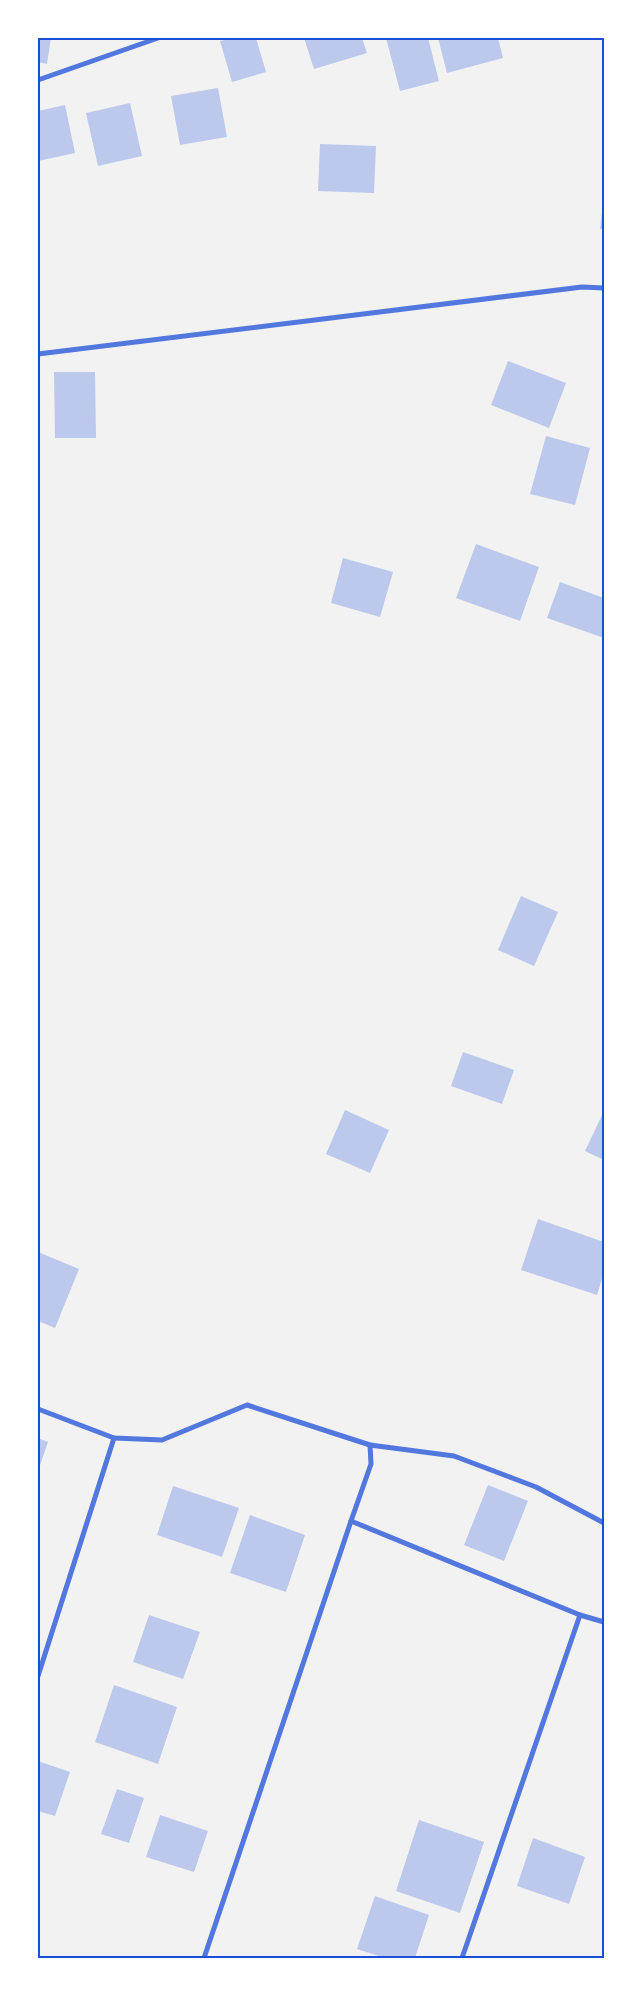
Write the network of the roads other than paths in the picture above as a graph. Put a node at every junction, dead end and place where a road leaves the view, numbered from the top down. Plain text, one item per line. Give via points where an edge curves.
1 (158, 38) edge
2 (38, 80) edge
3 (604, 288) edge
4 (38, 354) edge
5 (38, 1409) edge
6 (114, 1438) junction
7 (370, 1445) junction
8 (351, 1521) junction
9 (604, 1523) edge
10 (580, 1615) junction
11 (604, 1622) edge
12 (38, 1676) edge
13 (204, 1958) edge
14 (462, 1958) edge

1 - 2 street
3 - 4 street via 582,287
5 - 6 street
6 - 7 street via 162,1440 247,1405
6 - 12 street
7 - 8 street via 371,1464
7 - 9 street via 454,1456 536,1487
8 - 10 street
8 - 13 street
10 - 11 street
10 - 14 street

